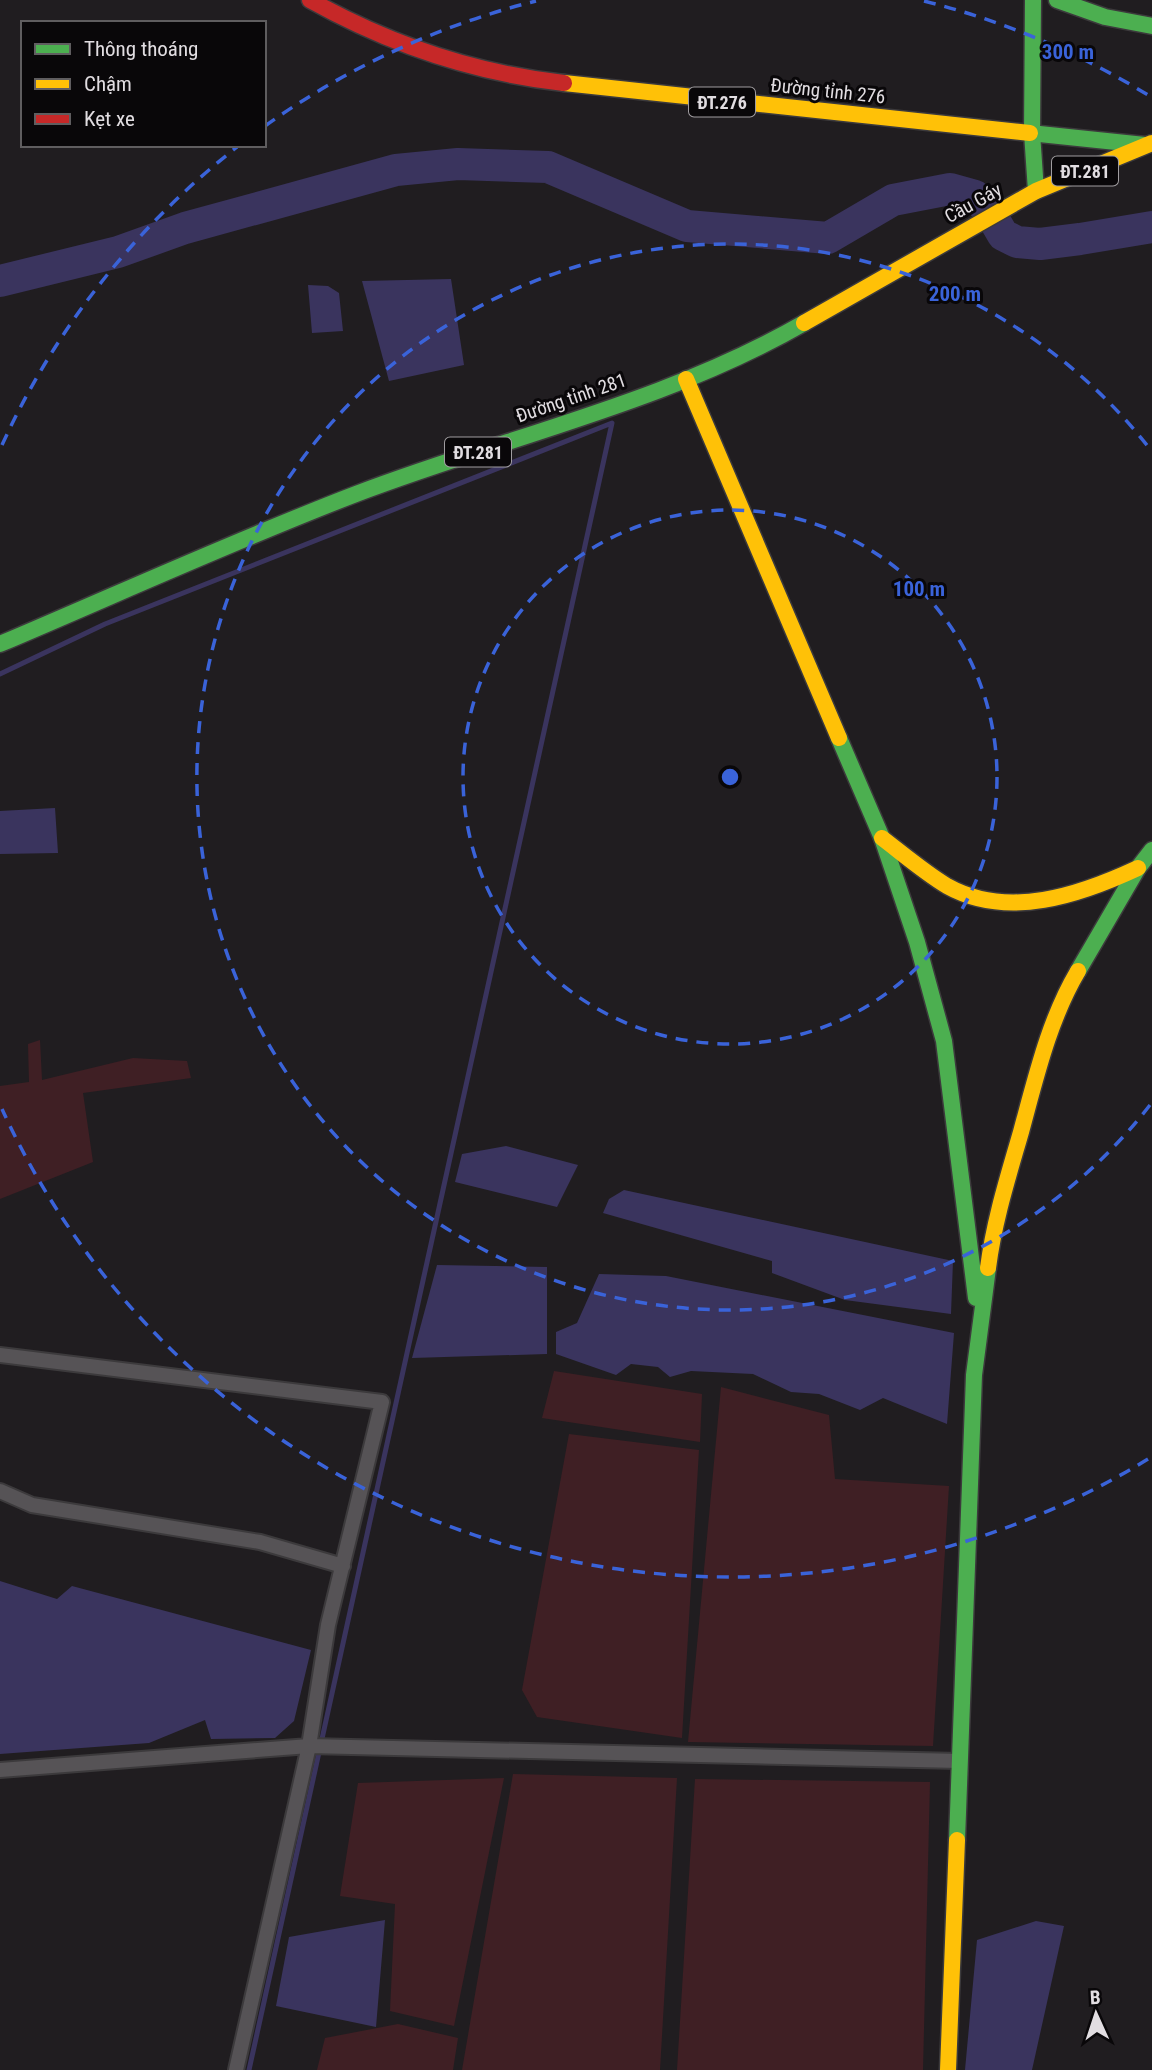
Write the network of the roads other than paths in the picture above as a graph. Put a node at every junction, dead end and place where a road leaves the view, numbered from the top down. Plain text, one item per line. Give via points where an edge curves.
1 (310, 0) edge
2 (1033, 0) edge
3 (1057, 0) edge
4 (1152, 26) edge
5 (1032, 133) junction
6 (1151, 144) edge
7 (1036, 191) junction
8 (948, 242) joint
9 (686, 379) junction
10 (0, 644) edge
11 (882, 838) junction
12 (1152, 850) edge
13 (1138, 868) junction
14 (980, 1325) junction
15 (0, 1355) edge
16 (0, 1491) edge
17 (343, 1566) junction
18 (309, 1746) junction
19 (960, 1761) junction
20 (0, 1770) edge
21 (236, 2070) edge
22 (948, 2070) edge

1 - 5 main road, Đường tỉnh 276 / ĐT.276 via 399,45 536,80
2 - 5 main road
3 - 4 main road via 1105,17
5 - 6 main road, Đường tỉnh 276 / ĐT.276
5 - 7 main road
6 - 7 main road, ĐT.281
7 - 8 main road, Cầu Gáy / ĐT.281
8 - 9 main road, Đường tỉnh 281 / ĐT.281 via 761,348
9 - 10 main road, Đường tỉnh 281 / ĐT.281 via 356,494
9 - 11 main road
11 - 13 main road via 950,887 988,900 1027,904 1061,899 1094,890
11 - 14 main road via 944,1041
12 - 13 main road
13 - 14 main road via 1060,1002 1001,1199
14 - 19 main road via 974,1375
15 - 17 street via 382,1402
16 - 17 street via 32,1505 260,1542
17 - 18 street via 328,1625
18 - 19 street
18 - 20 street
18 - 21 street
19 - 22 main road

